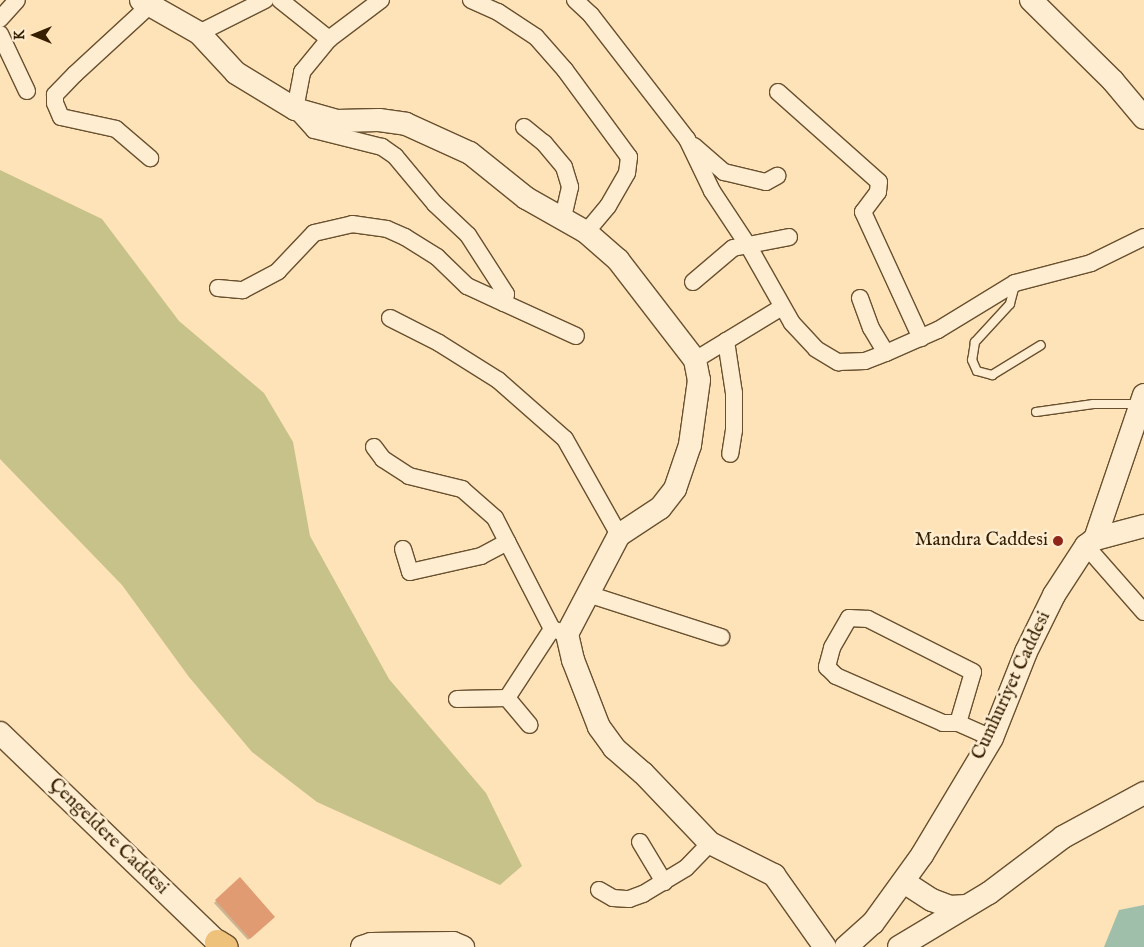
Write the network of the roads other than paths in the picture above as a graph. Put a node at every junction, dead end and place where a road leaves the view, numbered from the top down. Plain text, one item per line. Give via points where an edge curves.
1 (17, 0) edge
2 (265, 0) edge
3 (280, 0) edge
4 (382, 0) edge
5 (470, 0) edge
6 (575, 0) edge
7 (1031, 0) edge
8 (145, 2) edge
9 (0, 19) edge
10 (199, 33) junction
11 (0, 34) edge
12 (329, 39) junction
13 (27, 91) dead end
14 (778, 92) dead end
15 (295, 109) junction
16 (1144, 118) edge
17 (524, 128) dead end
18 (687, 139) junction
19 (150, 158) dead end
20 (777, 176) dead end
21 (563, 218) junction
22 (586, 232) junction
23 (789, 237) dead end
24 (1144, 237) edge
25 (747, 244) junction
26 (693, 282) dead end
27 (1014, 283) junction
28 (218, 288) dead end
29 (860, 298) dead end
30 (504, 303) junction
31 (782, 307) junction
32 (390, 318) dead end
33 (576, 336) dead end
34 (921, 338) junction
35 (726, 341) junction
36 (1041, 345) dead end
37 (886, 353) junction
38 (695, 360) junction
39 (1143, 401) edge
40 (1036, 412) dead end
41 (374, 447) dead end
42 (730, 454) dead end
43 (1144, 526) edge
44 (619, 535) junction
45 (507, 542) junction
46 (1090, 542) junction
47 (403, 549) dead end
48 (588, 594) junction
49 (1144, 612) edge
50 (560, 631) junction
51 (721, 637) dead end
52 (507, 698) junction
53 (457, 699) dead end
54 (958, 723) junction
55 (530, 725) dead end
56 (0, 733) edge
57 (992, 738) junction
58 (1144, 793) edge
59 (640, 842) dead end
60 (710, 843) junction
61 (664, 882) junction
62 (904, 882) junction
63 (599, 890) dead end
64 (966, 906) junction
65 (221, 945) edge
66 (457, 946) edge
67 (362, 947) edge
68 (825, 947) edge
69 (846, 947) edge
70 (899, 947) edge

1 - 9 street
2 - 10 street
3 - 12 street
4 - 12 street
5 - 22 street via 498,12 536,38 565,70 628,157 626,173
6 - 18 street via 591,15
7 - 16 street via 1113,82
8 - 10 street
8 - 19 street via 55,95 55,103 61,117 116,129
10 - 15 street via 236,73
11 - 13 street
12 - 15 street via 302,72
14 - 34 street via 879,182 878,192 863,212
15 - 21 street via 337,121 379,120 406,124 470,153 526,198
15 - 30 street via 314,130 382,147 395,156 435,204 468,234 506,294
17 - 21 street via 544,143 564,167 570,187
18 - 20 street via 724,172 766,182
18 - 25 street via 712,191
21 - 22 street
22 - 38 street via 618,260
23 - 25 street
24 - 27 street via 1091,263
25 - 26 street via 733,248
25 - 31 street
27 - 34 street
27 - 36 lane via 1010,304 975,342 972,360 977,370 992,375
28 - 30 street via 243,290 278,271 314,233 352,224 387,229 405,236 437,257 467,286
29 - 37 street via 871,328
30 - 33 street
31 - 35 street
31 - 37 street via 816,349 838,362 865,361
32 - 44 street via 439,343 498,380 566,439
34 - 37 street
35 - 38 street
35 - 42 street via 734,393
38 - 44 street via 699,380 690,445 675,489 660,508
39 - 40 lane
39 - 46 street, Cumhuriyet Caddesi
41 - 45 street via 383,459 409,476 462,490 495,518
43 - 46 street
44 - 48 street
45 - 47 street via 481,556 410,572
45 - 50 street
46 - 49 street
46 - 57 street, Cumhuriyet Caddesi via 1054,595 1026,652
48 - 50 street
48 - 51 street via 659,620
50 - 52 street
50 - 60 street via 599,727 614,748 643,773
52 - 53 street
52 - 55 street
54 - 54 street via 943,723 836,676 827,667 832,648 849,618 868,619 973,672
54 - 57 street
56 - 65 street, Çengeldere Caddesi
57 - 62 street, Cumhuriyet Caddesi
58 - 64 street via 1063,837
59 - 61 street
60 - 61 street via 686,868
60 - 68 street via 774,875
61 - 63 street via 629,899 613,898
62 - 64 street via 950,907
62 - 69 street, Cumhuriyet Caddesi via 873,923
64 - 70 street
66 - 67 street via 371,944

